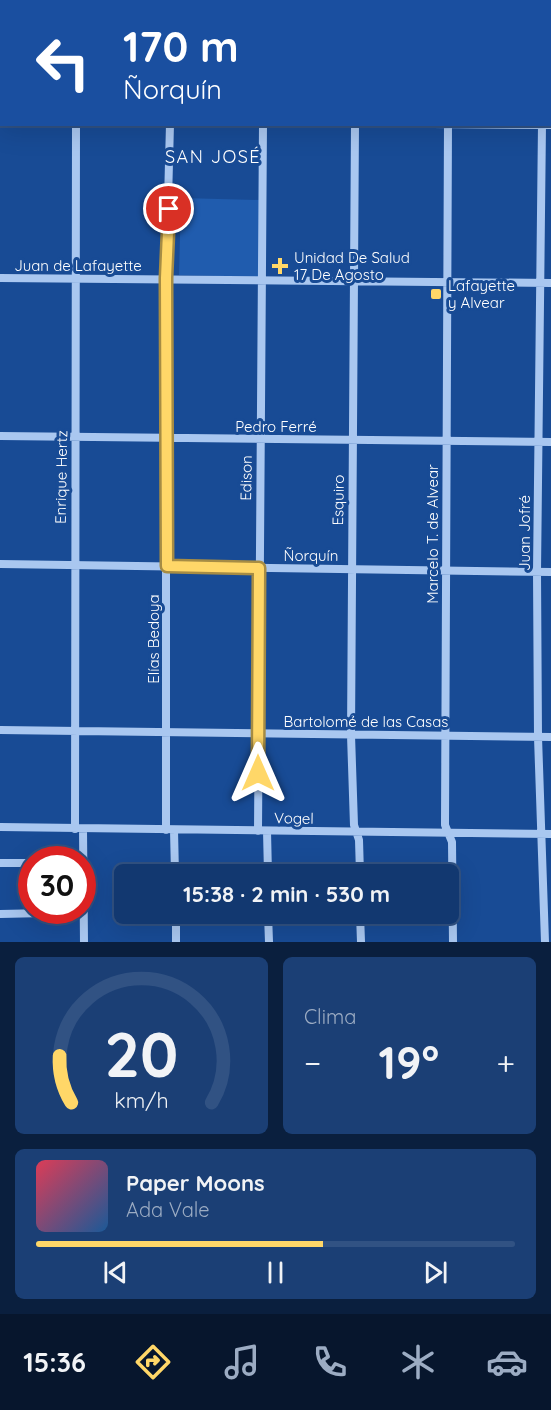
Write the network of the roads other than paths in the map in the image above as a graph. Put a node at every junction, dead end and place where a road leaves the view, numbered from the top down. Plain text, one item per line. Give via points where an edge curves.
1 (76, 126) edge
2 (170, 126) edge
3 (264, 126) edge
4 (355, 126) edge
5 (448, 126) edge
6 (545, 126) edge
7 (0, 278) edge
8 (166, 278) junction
9 (75, 279) junction
10 (262, 280) junction
11 (354, 282) junction
12 (447, 282) junction
13 (540, 283) junction
14 (551, 283) edge
15 (0, 436) edge
16 (75, 437) junction
17 (168, 438) junction
18 (260, 440) junction
19 (352, 440) junction
20 (446, 440) junction
21 (538, 441) junction
22 (551, 442) edge
23 (0, 564) edge
24 (73, 565) junction
25 (167, 566) junction
26 (259, 568) junction
27 (351, 568) junction
28 (446, 570) junction
29 (537, 572) junction
30 (551, 572) edge
31 (0, 730) edge
32 (73, 732) junction
33 (167, 733) junction
34 (258, 735) junction
35 (351, 735) junction
36 (446, 735) junction
37 (538, 737) junction
38 (551, 737) edge
39 (0, 827) edge
40 (79, 829) junction
41 (170, 830) junction
42 (263, 831) junction
43 (357, 832) junction
44 (449, 833) junction
45 (546, 834) edge
46 (18, 862) edge
47 (0, 863) edge
48 (174, 864) edge
49 (267, 864) edge
50 (359, 864) edge
51 (0, 914) edge
52 (18, 914) edge
53 (176, 924) edge
54 (268, 924) edge
55 (360, 924) edge
56 (84, 942) edge
57 (176, 942) edge
58 (269, 942) edge
59 (361, 942) edge
60 (453, 942) edge
61 (545, 942) edge

1 - 9 street, Enrique Hertz
2 - 8 street, Elías Bedoya
3 - 10 street, Edison
4 - 11 street, Esquiro
5 - 12 street, Marcelo T. de Alvear
6 - 13 street, Juan Jofré
7 - 9 street, Juan de Lafayette
8 - 9 street, Juan de Lafayette
8 - 10 street, Juan de Lafayette
8 - 17 street, Elías Bedoya
9 - 16 street, Enrique Hertz
10 - 11 street, Juan de Lafayette
10 - 18 street, Edison
11 - 12 street, Juan de Lafayette
11 - 19 street, Esquiro
12 - 13 street, Juan de Lafayette
12 - 20 street, Marcelo T. de Alvear
13 - 14 street, Juan de Lafayette
13 - 21 street, Juan Jofré
15 - 16 street, Pedro Ferré
16 - 17 street, Pedro Ferré
16 - 24 street, Enrique Hertz
17 - 18 street, Pedro Ferré
17 - 25 street, Elías Bedoya
18 - 19 street, Pedro Ferré
18 - 26 street, Edison
19 - 20 street, Pedro Ferré
19 - 27 street, Esquiro
20 - 21 street, Pedro Ferré
20 - 28 street, Marcelo T. de Alvear
21 - 22 street, Pedro Ferré
21 - 29 street, Juan Jofré
23 - 24 street, Ñorquín
24 - 25 street, Ñorquín
24 - 32 street, Enrique Hertz
25 - 26 street, Ñorquín
25 - 33 street, Elías Bedoya
26 - 27 street, Ñorquín
26 - 34 street, Edison
27 - 28 street, Ñorquín
27 - 35 street, Esquiro
28 - 29 street, Ñorquín
28 - 36 street, Marcelo T. de Alvear
29 - 30 street, Ñorquín
29 - 37 street, Juan Jofré
31 - 32 street, Bartolomé de las Casas
32 - 33 street, Bartolomé de las Casas
32 - 40 street, Enrique Hertz
33 - 34 street, Bartolomé de las Casas
33 - 41 street, Elías Bedoya
34 - 35 street, Bartolomé de las Casas
34 - 42 street, Edison
35 - 36 street, Bartolomé de las Casas
35 - 43 street, Esquiro
36 - 37 street, Bartolomé de las Casas
36 - 44 street, Marcelo T. de Alvear via 445,825
37 - 38 street, Bartolomé de las Casas
37 - 45 street, Juan Jofré
39 - 40 street, Vogel
40 - 41 street, Vogel
40 - 56 street, Enrique Hertz
41 - 42 street, Vogel
41 - 48 street, Elías Bedoya
42 - 43 street, Vogel
42 - 49 street, Edison
43 - 44 street, Vogel
43 - 50 street, Esquiro
44 - 45 street, Vogel
44 - 60 street, Marcelo T. de Alvear
45 - 61 street, Juan Jofré
46 - 47 street
51 - 52 street
53 - 57 street
54 - 58 street
55 - 59 street

